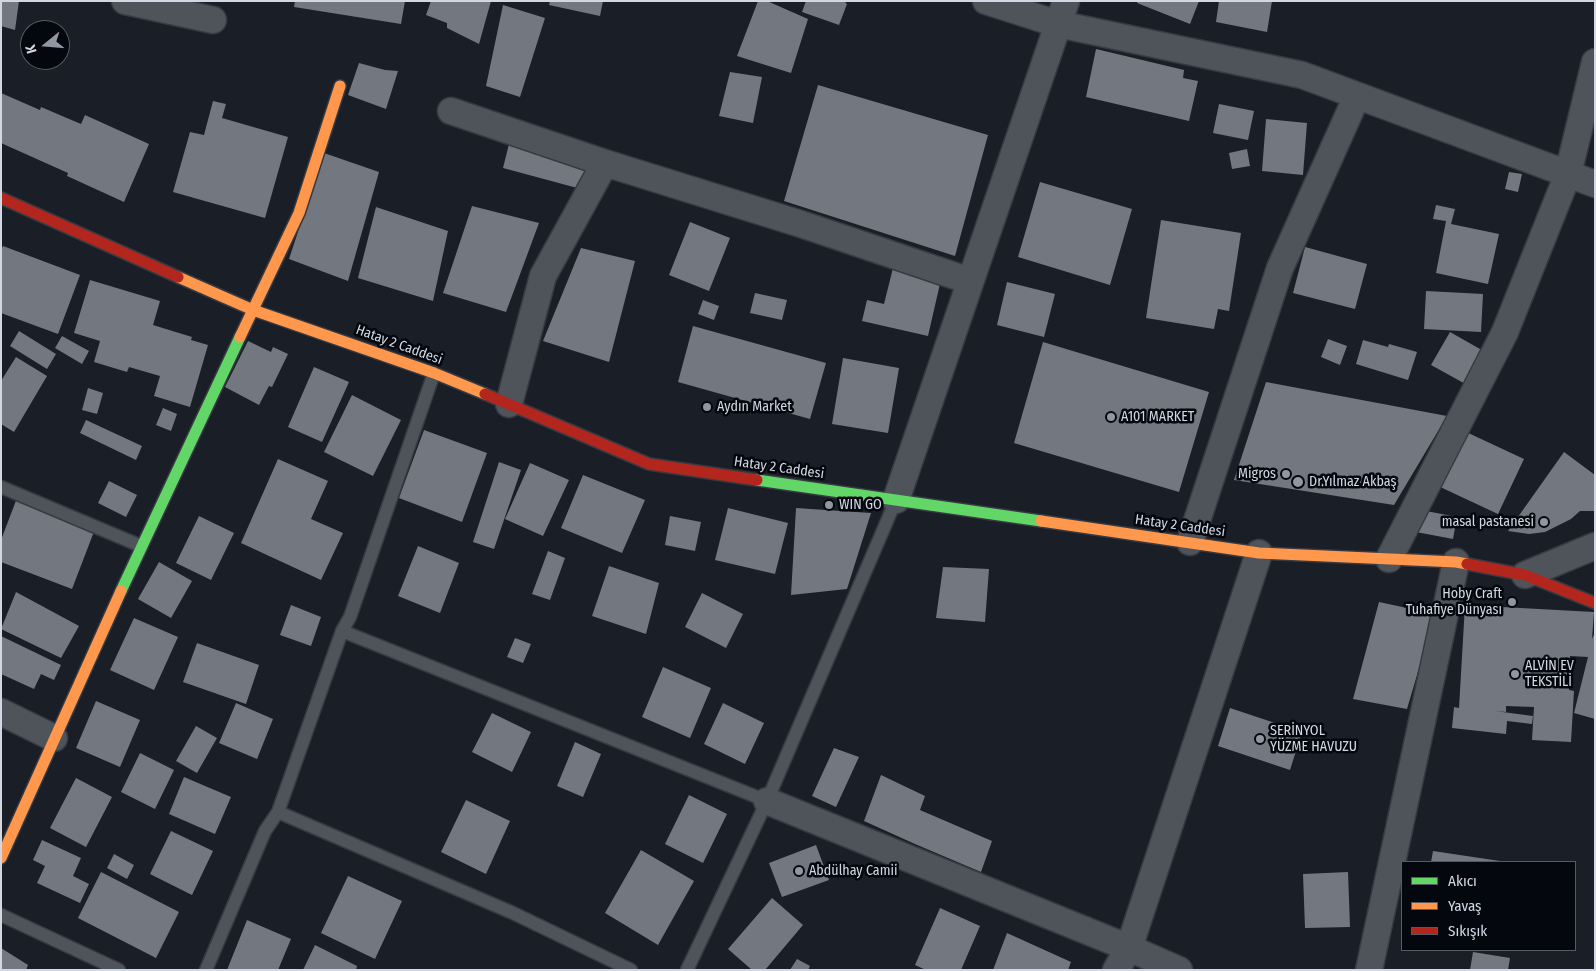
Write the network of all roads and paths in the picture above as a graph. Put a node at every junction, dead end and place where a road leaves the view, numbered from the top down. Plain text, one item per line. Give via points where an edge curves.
1 (125, 1) edge
2 (986, 1) edge
3 (1062, 13) edge
4 (214, 20) dead end
5 (1595, 62) edge
6 (340, 86) dead end
7 (1358, 96) junction
8 (451, 111) dead end
9 (605, 163) junction
10 (1568, 174) junction
11 (1595, 184) edge
12 (1, 198) edge
13 (970, 281) junction
14 (253, 310) junction
15 (434, 373) junction
16 (509, 404) junction
17 (1, 486) edge
18 (896, 500) junction
19 (1190, 542) junction
20 (141, 546) junction
21 (1595, 546) edge
22 (1259, 553) junction
23 (1389, 559) junction
24 (1456, 562) junction
25 (1525, 575) junction
26 (1595, 603) edge
27 (342, 631) junction
28 (1, 712) edge
29 (54, 738) junction
30 (767, 801) junction
31 (278, 812) junction
32 (1, 858) edge
33 (1, 915) edge
34 (1129, 948) junction
35 (119, 970) edge
36 (206, 970) edge
37 (631, 970) edge
38 (687, 970) edge
39 (1116, 970) edge
40 (1179, 970) edge
41 (1369, 970) edge

1 - 4 street
2 - 3 street
3 - 7 street via 1302,75
3 - 13 street
5 - 10 street
6 - 14 street via 299,213
7 - 10 street
7 - 19 street via 1280,268
8 - 9 street
9 - 13 street via 802,224
9 - 16 street via 544,276
10 - 11 street
10 - 23 street via 1505,332
12 - 14 street, Hatay 2 Caddesi
13 - 18 street
14 - 15 street, Hatay 2 Caddesi
14 - 20 street
15 - 16 street, Hatay 2 Caddesi
15 - 27 lane via 350,617
16 - 18 street, Hatay 2 Caddesi via 649,464
17 - 20 lane
18 - 19 street, Hatay 2 Caddesi
18 - 30 lane
19 - 22 street, Hatay 2 Caddesi
20 - 29 street
21 - 25 street
22 - 23 street, Hatay 2 Caddesi
22 - 34 street
23 - 24 street, Hatay 2 Caddesi
24 - 25 street, Hatay 2 Caddesi
24 - 41 street
25 - 26 street, Hatay 2 Caddesi
27 - 30 lane
27 - 31 lane
28 - 29 street
29 - 32 street
30 - 34 street
30 - 38 lane
31 - 36 lane via 265,831
31 - 37 lane via 513,913
33 - 35 lane
34 - 39 street
34 - 40 street

